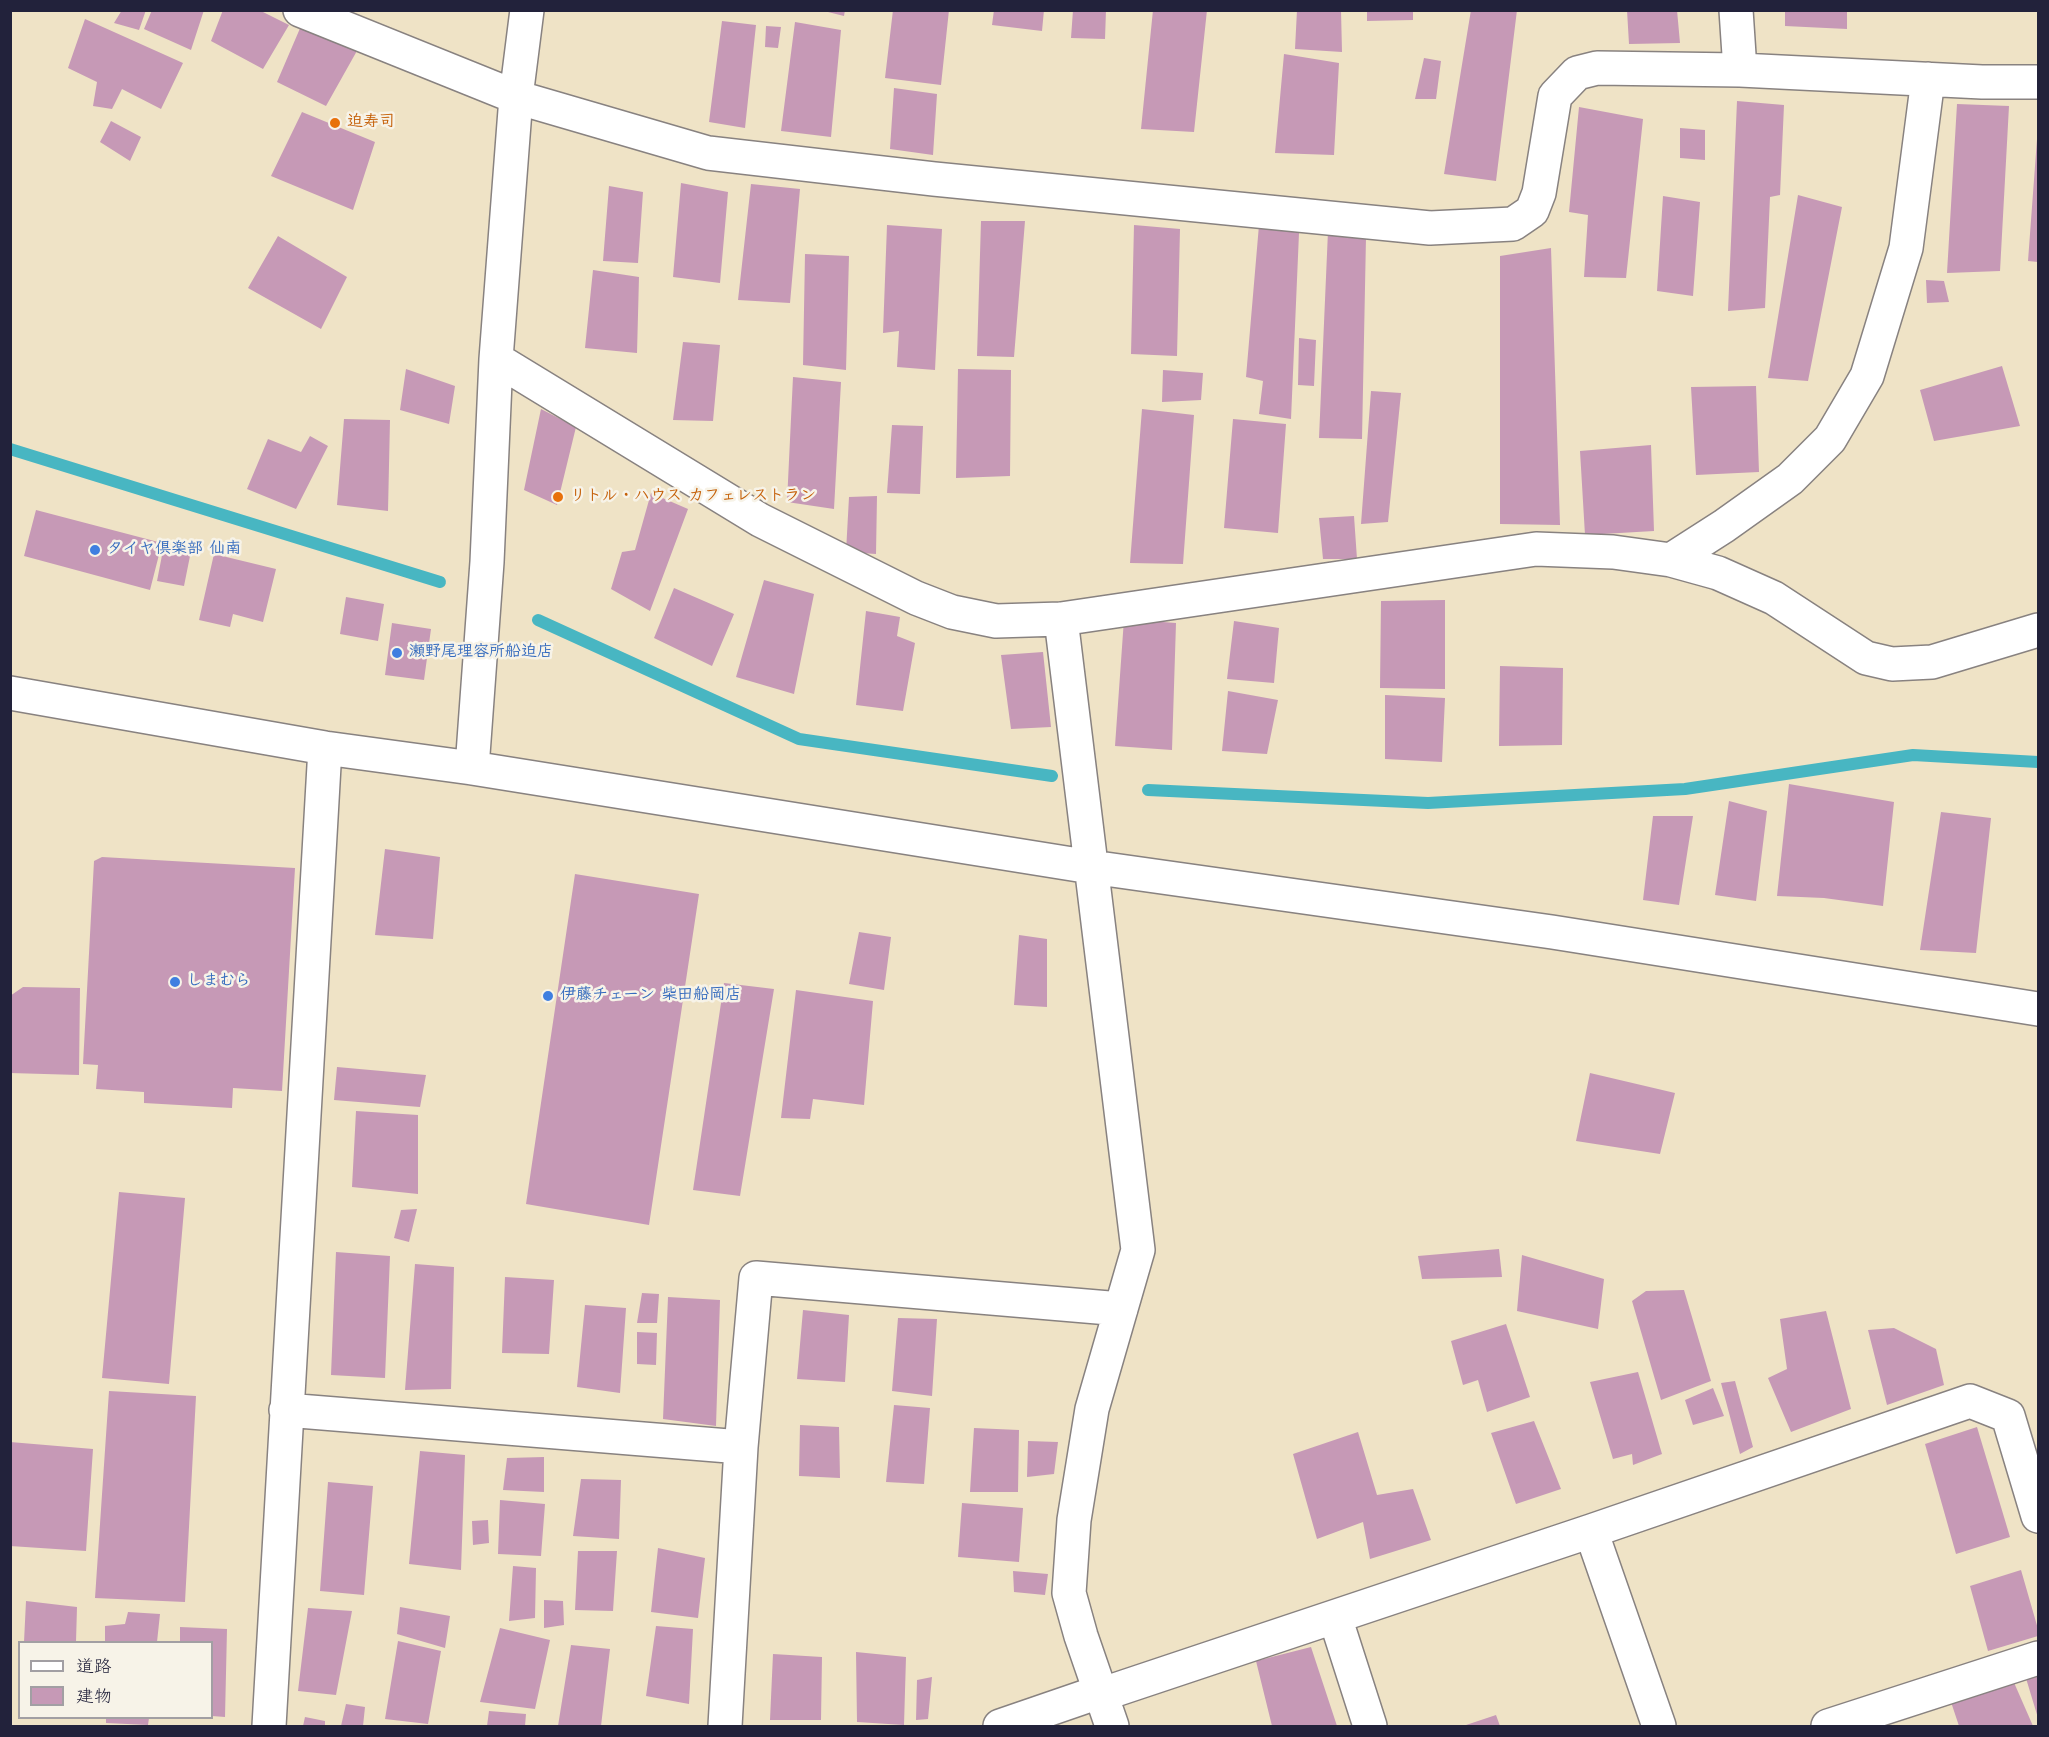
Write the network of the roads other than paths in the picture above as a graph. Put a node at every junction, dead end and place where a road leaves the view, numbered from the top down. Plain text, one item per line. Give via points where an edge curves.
1 (300, 10) edge
2 (527, 10) edge
3 (1736, 10) edge
4 (1740, 70) junction
5 (1928, 79) junction
6 (2038, 82) edge
7 (516, 97) junction
8 (496, 359) junction
9 (1671, 560) junction
10 (1061, 619) junction
11 (2038, 630) edge
12 (10, 693) edge
13 (325, 748) junction
14 (472, 768) junction
15 (1091, 867) junction
16 (2038, 1009) edge
17 (1121, 1309) junction
18 (286, 1410) junction
19 (741, 1447) junction
20 (2038, 1516) edge
21 (1591, 1531) junction
22 (1335, 1617) junction
23 (2038, 1658) edge
24 (1100, 1692) junction
25 (269, 1726) edge
26 (725, 1726) edge
27 (1000, 1726) edge
28 (1112, 1726) edge
29 (1370, 1726) edge
30 (1659, 1726) edge
31 (1828, 1726) edge

1 - 7 street
2 - 7 street
3 - 4 street
4 - 5 street
4 - 7 street via 1597,68 1577,73 1556,96 1539,193 1532,212 1513,224 1430,228 708,153
5 - 6 street
5 - 9 street via 1906,248 1867,376 1830,439 1790,479
7 - 8 street
8 - 10 street via 760,520 916,598 952,612 996,621
8 - 14 street
9 - 10 street via 1613,552 1536,549
9 - 11 street via 1718,573 1774,598 1866,658 1892,664 1932,662
10 - 15 street
12 - 13 street
13 - 14 street
13 - 18 street
14 - 15 street
15 - 16 street via 1540,930
15 - 17 street via 1138,1250
17 - 19 street via 756,1278
17 - 24 street via 1092,1409 1074,1520 1069,1593
18 - 19 street
18 - 25 street
19 - 26 street
20 - 21 street via 2008,1416 1970,1401
21 - 22 street
21 - 30 street
22 - 24 street
22 - 29 street
23 - 31 street
24 - 27 street
24 - 28 street

